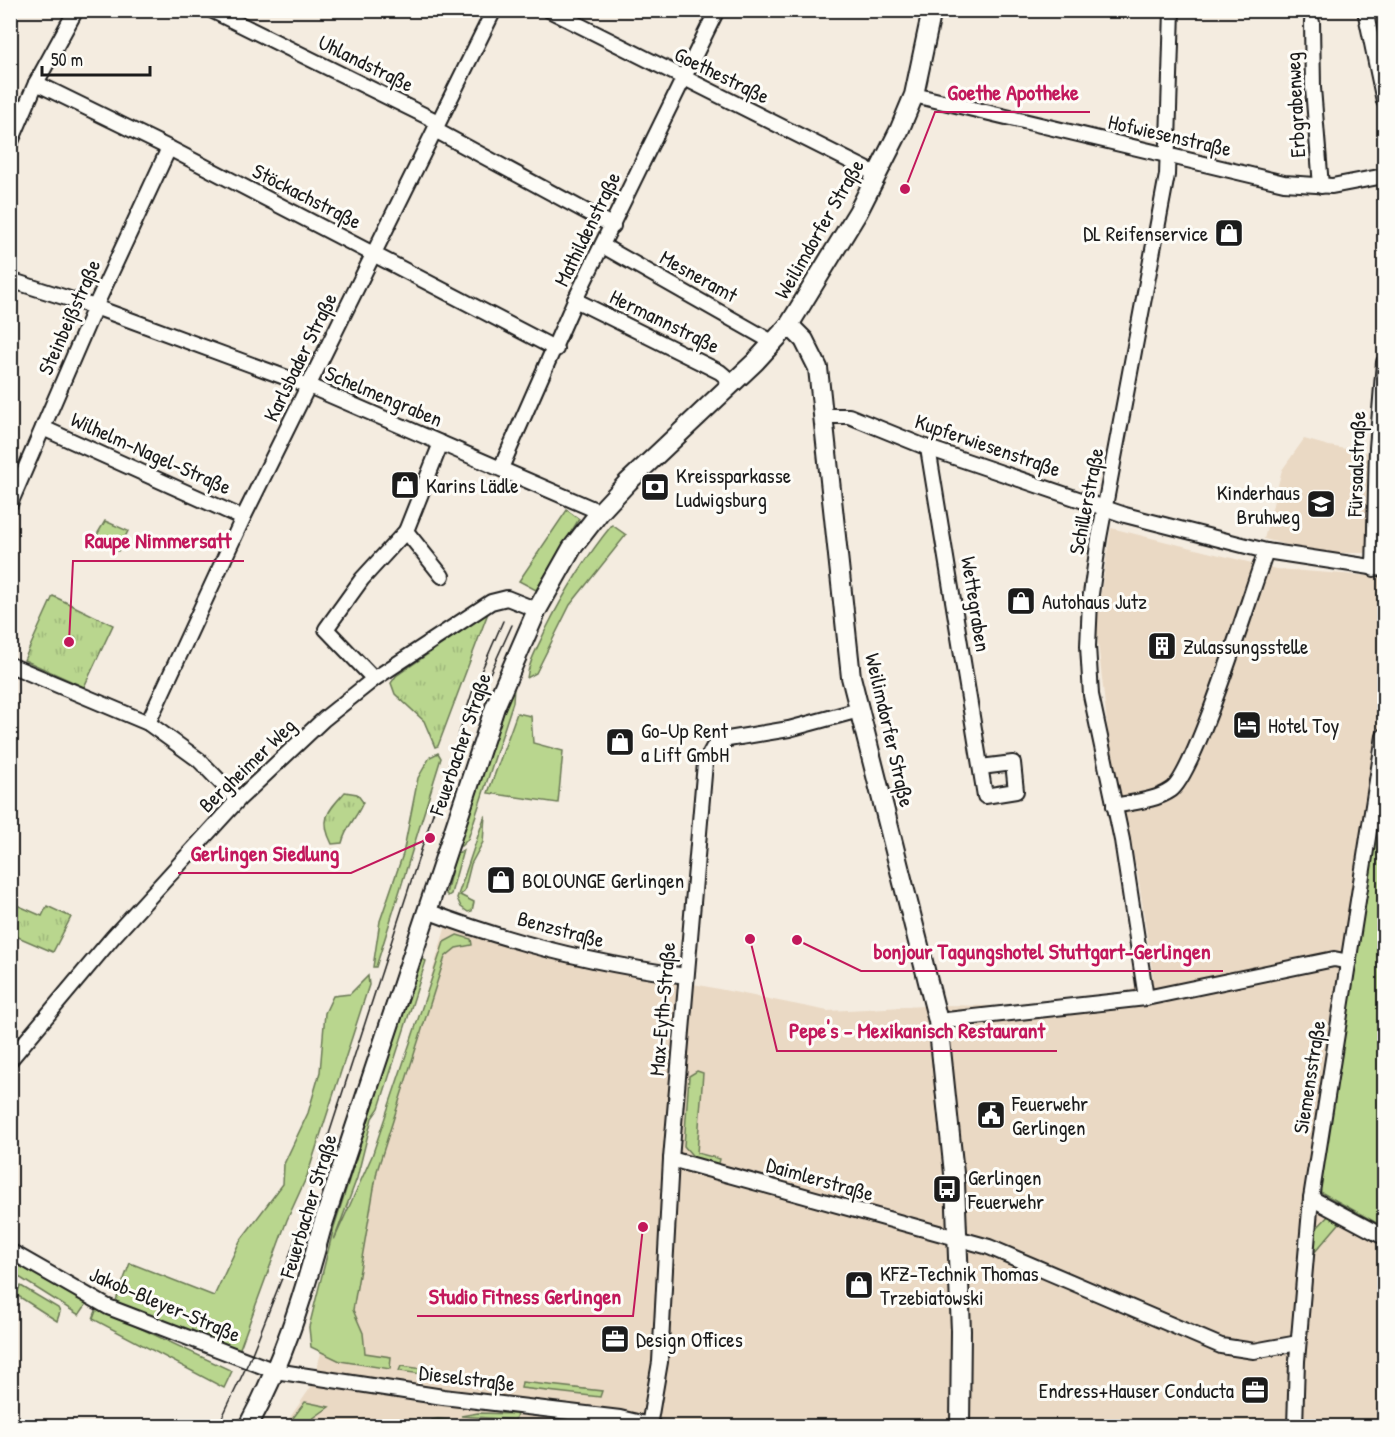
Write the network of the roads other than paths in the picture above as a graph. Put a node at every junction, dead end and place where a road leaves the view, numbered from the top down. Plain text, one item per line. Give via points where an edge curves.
1 (76, 10) edge
2 (211, 10) edge
3 (494, 10) edge
4 (549, 10) edge
5 (717, 10) edge
6 (932, 10) edge
7 (1172, 10) edge
8 (1365, 10) edge
9 (1312, 22) dead end
10 (1379, 45) edge
11 (684, 80) junction
12 (36, 83) junction
13 (914, 95) junction
14 (1384, 101) edge
15 (436, 126) junction
16 (10, 144) edge
17 (169, 148) junction
18 (1168, 155) junction
19 (878, 174) junction
20 (1384, 176) edge
21 (1321, 186) junction
22 (613, 226) junction
23 (603, 246) junction
24 (373, 254) junction
25 (10, 280) edge
26 (575, 300) junction
27 (95, 307) junction
28 (789, 325) junction
29 (774, 343) junction
30 (556, 349) junction
31 (1384, 362) edge
32 (733, 384) junction
33 (309, 386) junction
34 (825, 416) junction
35 (43, 428) junction
36 (441, 443) junction
37 (928, 448) junction
38 (501, 468) junction
39 (10, 504) edge
40 (1106, 508) junction
41 (600, 512) junction
42 (243, 518) junction
43 (406, 531) junction
44 (1266, 551) junction
45 (1379, 569) edge
46 (442, 576) dead end
47 (537, 610) junction
48 (10, 665) edge
49 (374, 679) junction
50 (859, 710) junction
51 (148, 723) junction
52 (1384, 736) edge
53 (981, 767) dead end
54 (238, 800) junction
55 (1114, 806) junction
56 (427, 911) junction
57 (1349, 962) junction
58 (686, 976) junction
59 (1146, 998) junction
60 (938, 1021) junction
61 (10, 1060) edge
62 (671, 1159) junction
63 (1311, 1198) junction
64 (1384, 1237) edge
65 (958, 1240) junction
66 (10, 1251) edge
67 (1298, 1343) junction
68 (275, 1371) junction
69 (248, 1426) edge
70 (651, 1426) edge
71 (960, 1426) edge
72 (1295, 1426) edge

1 - 12 street
2 - 15 street, Uhlandstraße
3 - 15 street, Karlsbader Straße
4 - 11 street, Goethestraße
5 - 11 street, Mathildenstraße
6 - 13 main road, Weilimdorfer Straße
7 - 18 street, Schillerstraße
8 - 10 street
9 - 21 street, Erbgrabenweg
10 - 14 street
11 - 19 street, Goethestraße
11 - 22 street, Mathildenstraße
12 - 16 street
12 - 17 street, Stöckachstraße
13 - 18 street, Hofwiesenstraße
13 - 19 main road, Weilimdorfer Straße
15 - 22 street, Uhlandstraße
15 - 24 street, Karlsbader Straße
17 - 24 street, Stöckachstraße
17 - 27 street, Steinbeißstraße
18 - 21 street, Hofwiesenstraße via 1284,183
18 - 40 street, Schillerstraße
19 - 28 main road, Weilimdorfer Straße
20 - 21 street, Hofwiesenstraße via 1347,185
22 - 23 street, Mathildenstraße
23 - 26 street, Mathildenstraße
23 - 29 street, Mesneramt
24 - 30 street, Stöckachstraße
24 - 33 street, Karlsbader Straße
25 - 27 street, Schelmengraben
26 - 30 street, Mathildenstraße
26 - 32 street, Hermannstraße via 720,372
27 - 33 street, Schelmengraben
27 - 35 street, Steinbeißstraße
28 - 29 main road, Feuerbacher Straße
28 - 34 main road, Weilimdorfer Straße via 804,340 818,368
29 - 32 main road, Feuerbacher Straße
30 - 38 street, Mathildenstraße
31 - 45 street, Fürsaalstraße via 1377,448
32 - 41 main road, Feuerbacher Straße
33 - 36 street, Schelmengraben
33 - 42 street, Karlsbader Straße
34 - 37 street, Kupferwiesenstraße via 849,416
34 - 50 main road, Weilimdorfer Straße via 849,665
35 - 39 street, Steinbeißstraße
35 - 42 street, Wilhelm-Nagel-Straße
36 - 38 street, Schelmengraben
36 - 43 street
37 - 40 street, Kupferwiesenstraße
37 - 53 street, Wettegraben
38 - 41 street, Schelmengraben
40 - 44 street, Kupferwiesenstraße
40 - 55 street, Schillerstraße via 1090,601 1088,646 1091,695
41 - 47 main road, Feuerbacher Straße via 572,548
42 - 51 street, Karlsbader Straße
43 - 46 street
43 - 49 street via 362,579 326,629
44 - 45 street, Kupferwiesenstraße
44 - 55 street via 1201,736 1181,781 1150,799
47 - 49 street, Bergheimer Weg via 500,598
47 - 56 main road, Feuerbacher Straße via 495,708
48 - 51 street
49 - 54 street, Bergheimer Weg via 321,721
50 - 58 street, Max-Eyth-Straße via 789,729 728,739 713,748 705,763
50 - 60 main road, Weilimdorfer Straße
51 - 54 street via 199,760
52 - 57 street, Siemensstraße
54 - 61 street, Bergheimer Weg via 113,937
55 - 59 street, Schillerstraße
56 - 58 street, Benzstraße via 560,952 632,969
56 - 68 main road, Feuerbacher Straße via 321,1230 303,1300
57 - 59 street via 1334,959
57 - 63 street, Siemensstraße
58 - 62 street, Max-Eyth-Straße
59 - 60 street
60 - 65 main road, Weilimdorfer Straße
62 - 65 street, Daimlerstraße
62 - 70 street, Max-Eyth-Straße via 660,1362
63 - 64 street
63 - 67 street, Siemensstraße
65 - 67 street, Daimlerstraße via 989,1247 1221,1346 1254,1351
65 - 71 main road, Weilimdorfer Straße
66 - 68 street, Jakob-Bleyer-Straße via 99,1303
67 - 72 street, Siemensstraße
68 - 69 main road, Feuerbacher Straße
68 - 70 street, Dieselstraße via 443,1397 620,1418

